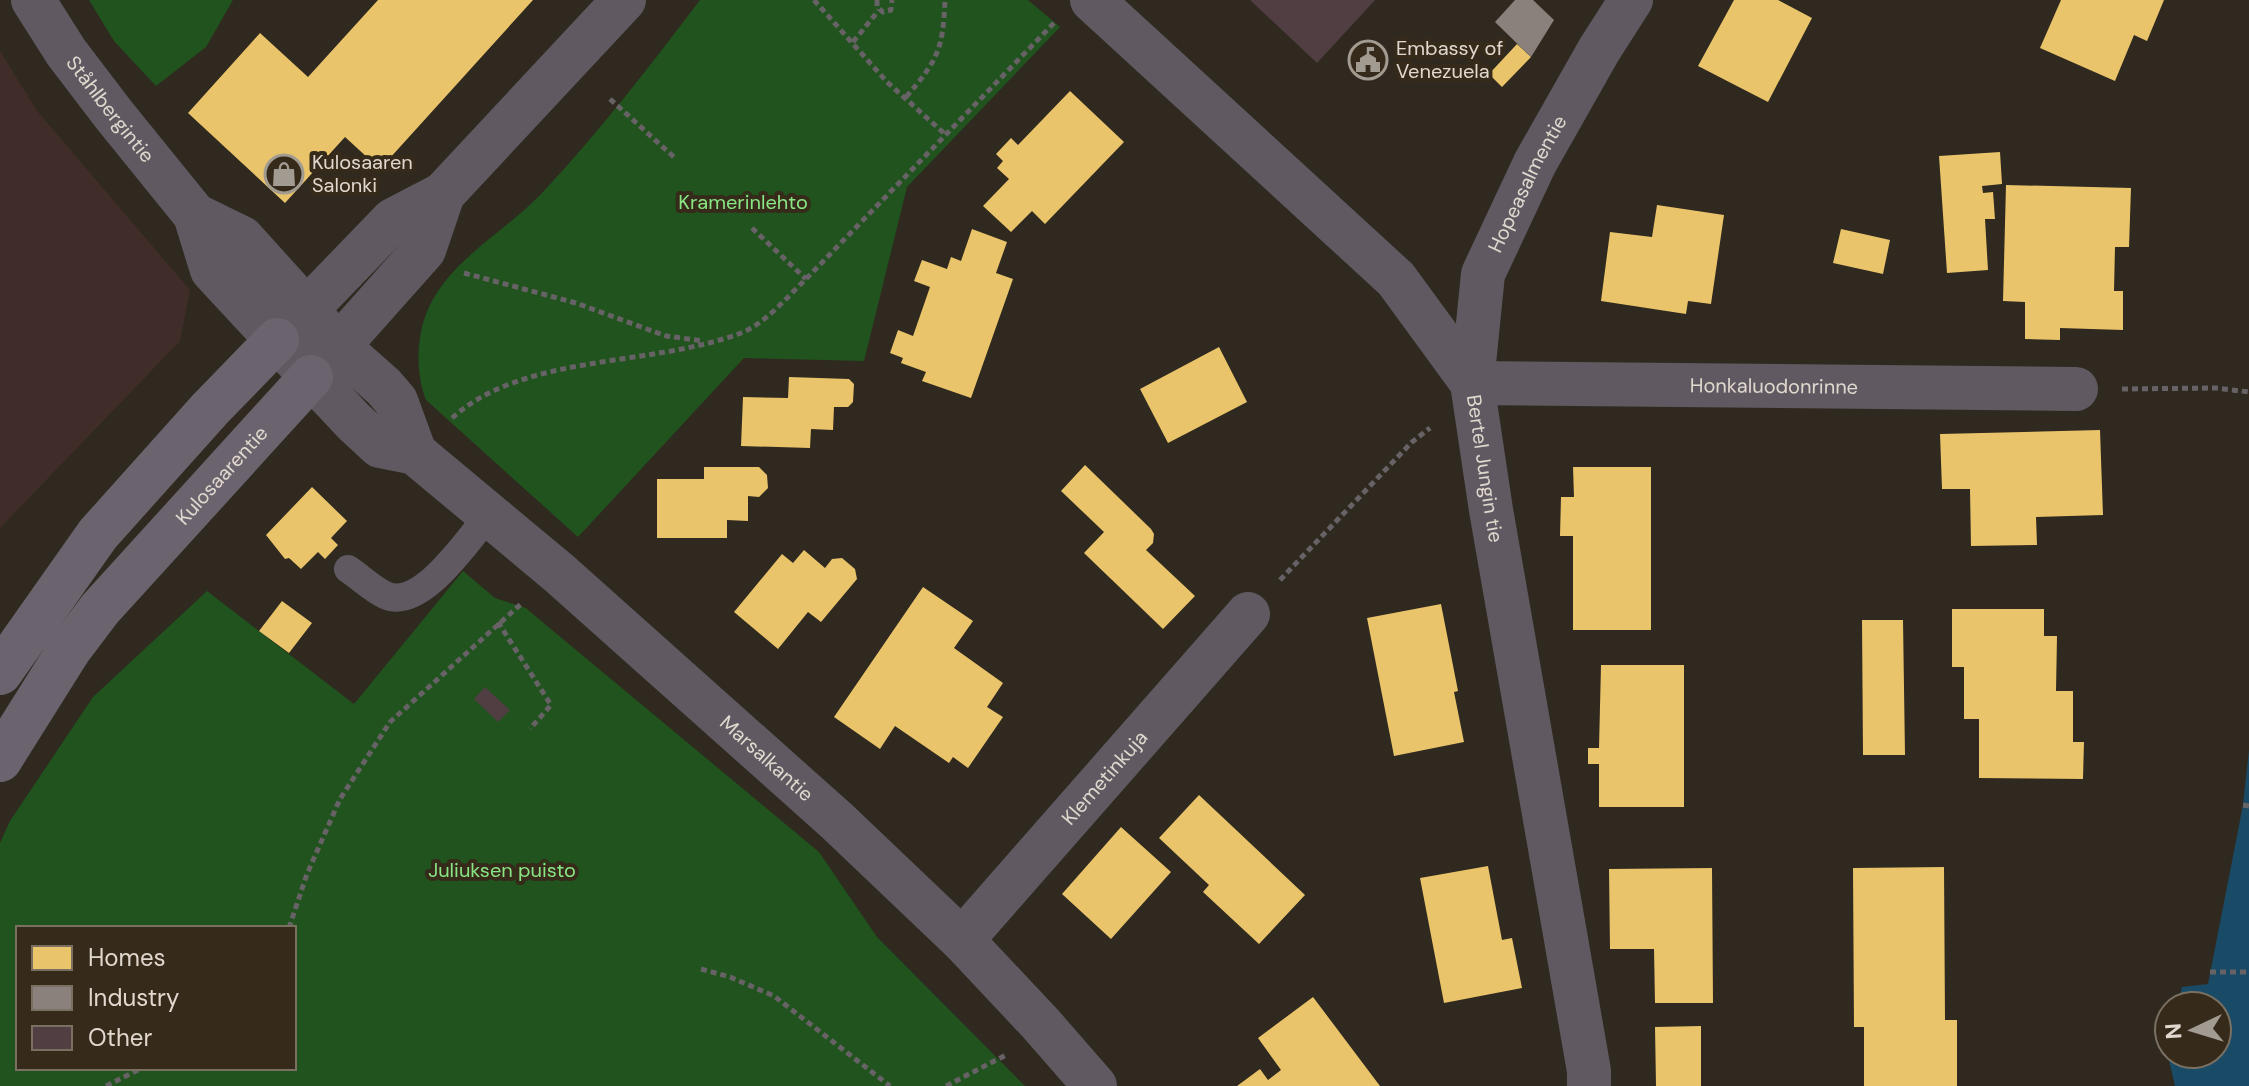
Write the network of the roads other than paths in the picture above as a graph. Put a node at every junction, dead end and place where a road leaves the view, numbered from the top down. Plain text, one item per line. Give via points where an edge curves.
1 (33, 0) edge
2 (624, 0) edge
3 (1631, 0) edge
4 (1076, 8) edge
5 (443, 194) junction
6 (292, 325) junction
7 (325, 362) junction
8 (1472, 383) junction
9 (2076, 389) road end
10 (489, 515) junction
11 (348, 569) dead end
12 (1248, 614) road end
13 (0, 673) edge
14 (0, 760) edge
15 (962, 940) junction
16 (1095, 1086) edge
17 (1589, 1086) edge

1 - 6 street, Ståhlbergintie via 66,52 195,215 212,270
2 - 5 street, Kulosaarentie
3 - 8 street, Hopeasalmentie via 1535,163 1483,274
4 - 8 street, Bertel Jungin tie via 1396,279
5 - 6 street, Kulosaarentie via 393,220
5 - 7 street, Kulosaarentie via 424,250
6 - 7 street, Ståhlbergintie
6 - 13 main road, Kulosaarentie via 98,534
7 - 10 street, Marsalkantie via 380,446 429,440
7 - 14 main road, Kulosaarentie via 100,609
8 - 9 street, Honkaluodonrinne
8 - 17 street, Bertel Jungin tie
10 - 11 lane via 433,581 408,597 387,596
10 - 15 street, Marsalkantie via 837,821
12 - 15 street, Klemetinkuja
15 - 16 street, Marsalkantie

